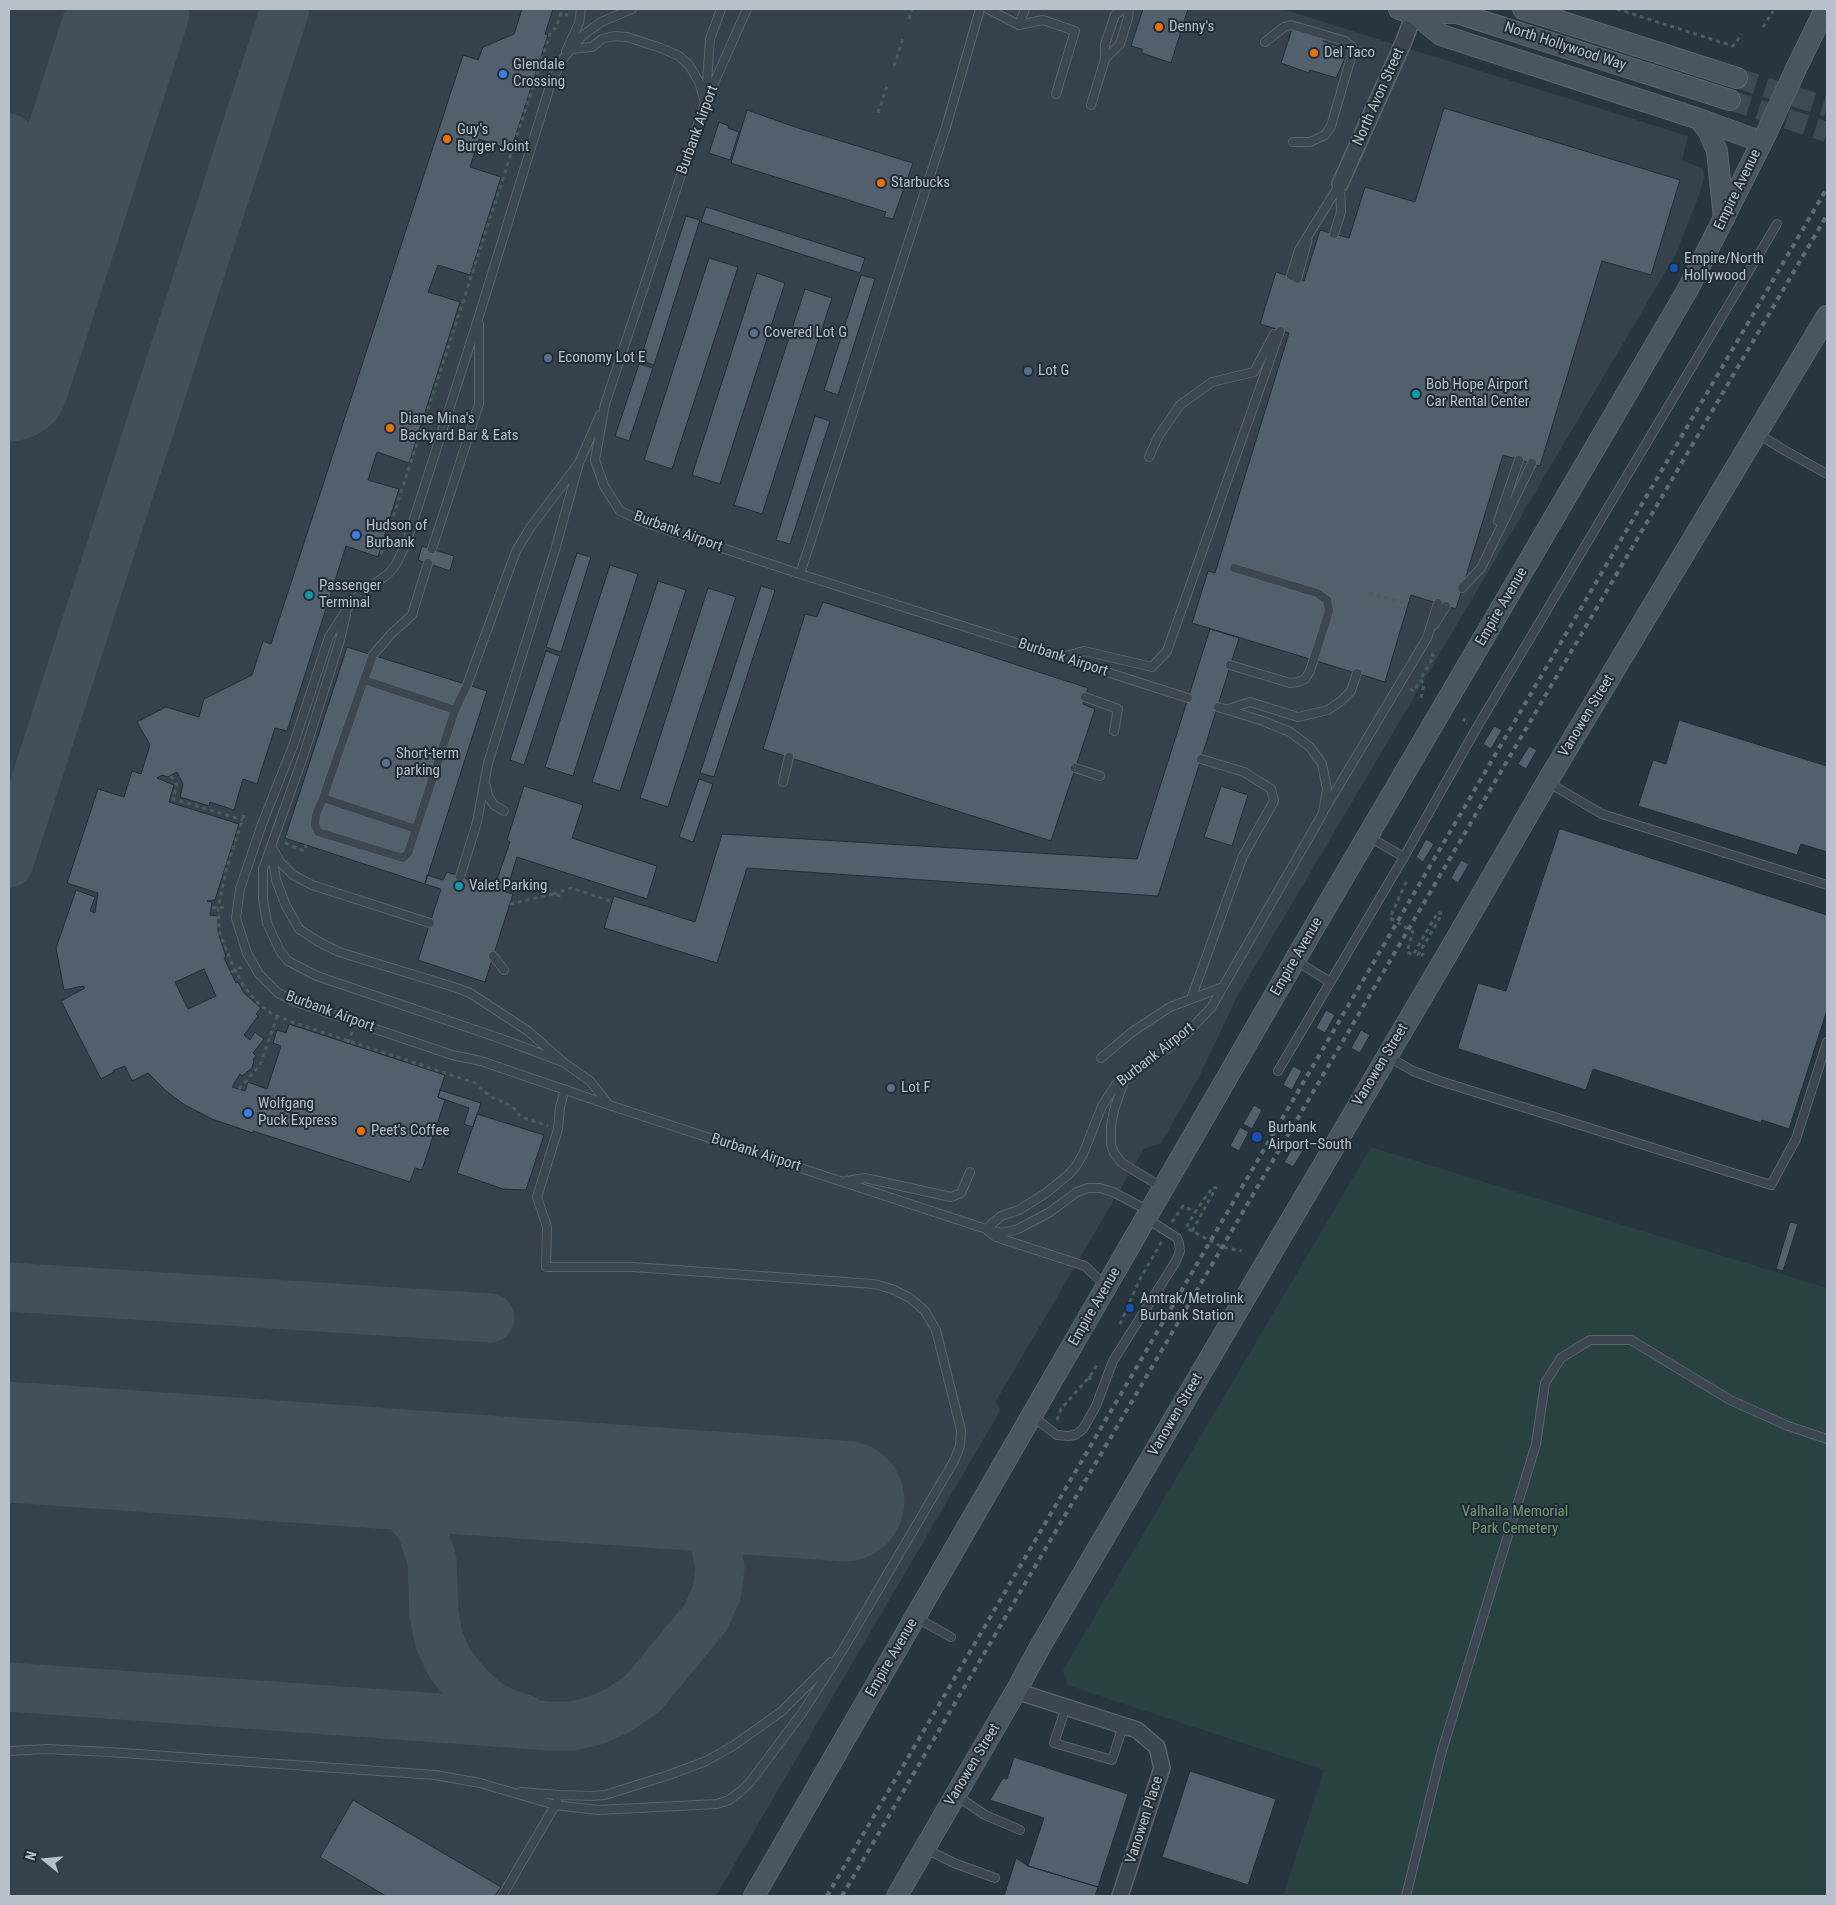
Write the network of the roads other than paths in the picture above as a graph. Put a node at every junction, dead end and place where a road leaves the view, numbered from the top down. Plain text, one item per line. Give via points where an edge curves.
1 (632, 9) edge
2 (720, 9) edge
3 (747, 9) edge
4 (980, 9) edge
5 (988, 9) edge
6 (1025, 9) edge
7 (1123, 9) edge
8 (1129, 9) edge
9 (1523, 9) edge
10 (1825, 9) edge
11 (1410, 10) edge
12 (581, 11) edge
13 (1019, 25) junction
14 (1265, 42) dead end
15 (571, 49) junction
16 (1105, 59) junction
17 (562, 60) junction
18 (1737, 78) tunnel mouth
19 (1056, 94) dead end
20 (1730, 100) tunnel mouth
21 (705, 103) junction
22 (1091, 105) dead end
23 (1699, 119) junction
24 (1763, 139) junction
25 (1294, 142) dead end
26 (1340, 184) junction
27 (1724, 219) junction
28 (1777, 224) dead end
29 (1334, 234) dead end
30 (1294, 277) dead end
31 (479, 316) junction
32 (1827, 316) edge
33 (605, 404) junction
34 (1757, 433) junction
35 (1149, 457) dead end
36 (1519, 460) dead end
37 (579, 463) junction
38 (1532, 463) dead end
39 (1827, 474) edge
40 (1490, 547) junction
41 (432, 550) dead end
42 (428, 563) dead end
43 (1234, 568) dead end
44 (800, 574) junction
45 (1462, 588) dead end
46 (1442, 604) dead end
47 (347, 609) junction
48 (1062, 657) junction
49 (1230, 665) dead end
50 (1358, 673) dead end
51 (364, 680) junction
52 (1086, 697) dead end
53 (1188, 698) dead end
54 (1218, 707) dead end
55 (455, 710) junction
56 (1227, 710) junction
57 (1114, 731) dead end
58 (790, 757) dead end
59 (1202, 759) dead end
60 (1076, 768) dead end
61 (1100, 776) dead end
62 (485, 781) junction
63 (783, 782) dead end
64 (1547, 782) junction
65 (323, 798) junction
66 (504, 811) dead end
67 (1323, 813) junction
68 (416, 828) junction
69 (1367, 836) junction
70 (271, 845) junction
71 (1404, 857) junction
72 (460, 877) dead end
73 (1827, 885) edge
74 (430, 923) dead end
75 (493, 956) dead end
76 (1295, 960) junction
77 (504, 970) dead end
78 (1330, 982) junction
79 (1223, 987) junction
80 (1191, 999) junction
81 (1827, 1042) edge
82 (1387, 1056) junction
83 (1101, 1058) dead end
84 (563, 1062) junction
85 (1278, 1071) dead end
86 (1125, 1078) junction
87 (565, 1089) junction
88 (609, 1105) junction
89 (970, 1172) dead end
90 (844, 1181) junction
91 (1164, 1188) junction
92 (1148, 1215) junction
93 (986, 1229) junction
94 (1106, 1286) junction
95 (1032, 1416) junction
96 (1827, 1439) edge
97 (916, 1617) junction
98 (951, 1637) dead end
99 (844, 1648) junction
100 (1016, 1691) junction
101 (1066, 1707) junction
102 (1123, 1726) junction
103 (9, 1751) edge
104 (506, 1790) junction
105 (955, 1794) junction
106 (559, 1795) junction
107 (555, 1805) junction
108 (1020, 1830) dead end
109 (924, 1848) junction
110 (995, 1878) dead end
111 (502, 1896) edge
112 (754, 1896) edge
113 (897, 1896) edge
114 (1120, 1896) edge
115 (1406, 1896) edge

1 - 15 lane, Burbank Airport via 601,22
2 - 21 lane via 710,39
3 - 21 lane, Burbank Airport
4 - 44 lane via 946,127
5 - 13 lane
6 - 13 lane
7 - 16 lane via 1115,15 1105,44
8 - 16 lane via 1120,44
9 - 18 main road, North Hollywood Way
10 - 24 main road, Empire Avenue, bridge
11 - 20 main road, North Hollywood Way via 1457,12
11 - 23 main road via 1441,35
11 - 26 street, North Avon Street via 1404,41
12 - 17 lane
13 - 19 lane via 1043,20 1075,31
14 - 25 lane via 1291,24 1345,41 1352,47 1331,126 1325,135 1310,142
15 - 17 lane, Burbank Airport
15 - 21 lane via 592,47 602,39 614,36 661,48 679,56 689,65 699,82
16 - 22 lane
17 - 31 lane, Burbank Airport via 550,86
21 - 33 lane, Burbank Airport
23 - 24 main road
23 - 27 main road via 1717,151
24 - 27 main road, Empire Avenue
26 - 29 lane via 1341,212
26 - 30 lane via 1299,250
27 - 69 main road, Empire Avenue via 1688,290
28 - 71 lane via 1476,729
31 - 41 lane via 479,404
31 - 47 lane, Burbank Airport via 401,556 388,574 360,594
32 - 34 main road, Vanowen Street
33 - 37 lane
33 - 44 lane, Burbank Airport via 595,460 604,486 620,511
34 - 39 lane
34 - 64 main road, Vanowen Street
35 - 48 lane via 1158,437 1180,405 1212,382 1254,372 1278,330 1167,651 1152,667 1084,651
36 - 40 lane
37 - 55 lane via 516,551
37 - 62 lane
38 - 40 lane
40 - 45 lane via 1480,568
42 - 51 lane via 412,615 373,655
43 - 49 lane via 1318,593 1327,600 1329,611 1305,679 1290,683
44 - 48 lane, Burbank Airport
46 - 67 lane via 1427,638
47 - 70 lane, Burbank Airport via 304,754
47 - 87 lane, Burbank Airport via 329,638 240,889 236,918 247,953 259,974 278,993 296,1002
48 - 53 lane, Burbank Airport
50 - 56 lane via 1351,691 1328,710 1298,717 1250,702
51 - 55 lane
51 - 65 lane
52 - 57 lane via 1118,709
54 - 56 lane, Burbank Airport
55 - 68 lane
56 - 67 lane, Burbank Airport via 1290,732 1310,747 1322,764 1327,788
58 - 63 lane
59 - 80 lane via 1244,772 1271,789 1274,801 1243,856
60 - 61 lane
62 - 66 lane via 488,796
62 - 72 lane via 477,822
64 - 73 lane via 1602,814
64 - 82 main road, Vanowen Street
65 - 68 lane
65 - 68 lane via 316,816 318,832 403,858 408,853
67 - 79 lane, Burbank Airport
69 - 71 lane
69 - 76 main road, Empire Avenue
70 - 74 lane via 280,862 293,875 312,885
70 - 84 lane, Burbank Airport via 276,880 299,928 339,952 470,993 528,1031
70 - 84 lane, Burbank Airport via 263,869 263,899 267,924 288,961 317,976
71 - 78 lane
75 - 77 lane
76 - 78 lane
76 - 91 main road, Empire Avenue
78 - 85 lane
79 - 80 lane
79 - 86 lane, Burbank Airport via 1194,1028
80 - 83 lane via 1170,1007
81 - 82 lane via 1796,1139 1771,1185 1440,1081
82 - 100 main road, Vanowen Street
84 - 88 lane, Burbank Airport via 590,1081
86 - 91 lane via 1111,1126 1114,1153 1122,1163
86 - 93 lane, Burbank Airport via 1109,1093 1076,1166 1046,1193 1019,1210 1002,1216
87 - 88 lane, Burbank Airport
87 - 99 lane via 558,1129 537,1197 547,1227 546,1267 633,1267 874,1284 910,1298 925,1311 936,1330 961,1430 960,1446
88 - 90 lane, Burbank Airport
89 - 90 lane via 961,1193 952,1197 865,1178
90 - 93 lane, Burbank Airport
91 - 92 main road, Empire Avenue
92 - 93 lane via 1113,1192 1088,1188 1018,1229 1002,1233
92 - 94 main road, Empire Avenue
92 - 95 lane via 1177,1238 1180,1250 1113,1361 1096,1406 1075,1435 1057,1434
93 - 94 lane via 996,1237 1085,1266
94 - 95 main road, Empire Avenue
95 - 97 main road, Empire Avenue
96 - 115 lane via 1730,1400 1631,1340 1590,1340 1561,1358 1545,1383 1536,1444 1441,1754
97 - 98 lane
97 - 112 main road, Empire Avenue
99 - 106 lane via 782,1712 706,1761 615,1792 592,1796
99 - 107 lane via 802,1713 751,1781 729,1800 717,1804 598,1810
100 - 101 street, Vanowen Place
100 - 105 main road, Vanowen Street
101 - 102 street, Vanowen Place
101 - 102 lane via 1054,1743 1112,1760
102 - 114 street, Vanowen Place via 1137,1730 1158,1748 1162,1768
103 - 104 lane via 109,1752 435,1775
104 - 106 lane
104 - 107 lane
105 - 108 lane via 985,1815
105 - 109 main road, Vanowen Street
106 - 107 lane
107 - 111 lane
109 - 110 lane
109 - 113 main road, Vanowen Street

